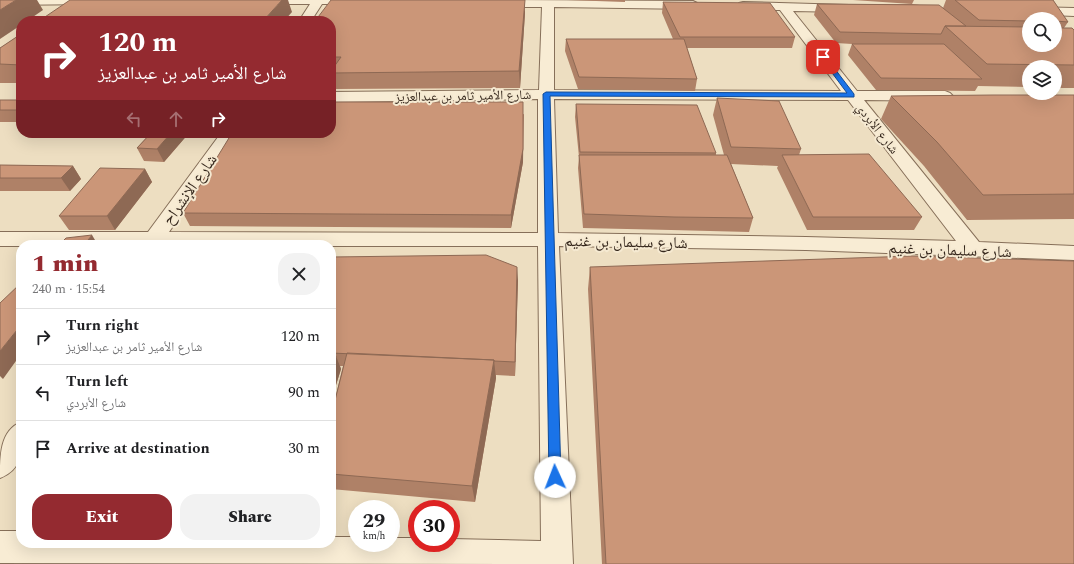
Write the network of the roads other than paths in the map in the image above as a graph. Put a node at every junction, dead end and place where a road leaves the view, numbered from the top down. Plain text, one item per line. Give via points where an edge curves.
1 (85, 0) edge
2 (319, 0) edge
3 (108, 1) edge
4 (248, 1) edge
5 (374, 1) edge
6 (0, 2) edge
7 (548, 2) edge
8 (637, 2) edge
9 (485, 3) edge
10 (706, 5) edge
11 (730, 5) edge
12 (784, 6) junction
13 (855, 8) edge
14 (1019, 11) edge
15 (1074, 12) edge
16 (67, 13) edge
17 (308, 16) edge
18 (546, 94) junction
19 (852, 95) junction
20 (963, 96) edge
21 (336, 97) edge
22 (225, 138) edge
23 (0, 239) edge
24 (548, 239) junction
25 (51, 240) edge
26 (153, 240) edge
27 (336, 241) edge
28 (973, 248) junction
29 (1074, 253) edge
30 (16, 441) edge
31 (0, 465) edge
32 (0, 546) edge
33 (16, 546) edge
34 (80, 548) edge
35 (557, 560) edge

1 - 3 street
1 - 6 street
1 - 16 street
2 - 4 street
2 - 5 street
2 - 17 street
7 - 8 street
7 - 9 street
7 - 18 street
8 - 10 street
11 - 12 street
12 - 13 street
12 - 19 street, شارع الأبردي
14 - 15 street
18 - 19 street, شارع الأمير ثامر بن عبدالعزيز
18 - 21 street, شارع الأمير ثامر بن عبدالعزيز
18 - 24 street
19 - 20 street, شارع الأمير ثامر بن عبدالعزيز
19 - 28 street, شارع الأبردي
22 - 26 street, شارع الإنشراح
23 - 25 street, شارع سليمان بن غنيم
24 - 27 street, شارع سليمان بن غنيم
24 - 28 street, شارع سليمان بن غنيم
24 - 35 street
28 - 29 street, شارع سليمان بن غنيم
30 - 31 street
32 - 33 street
34 - 35 street

